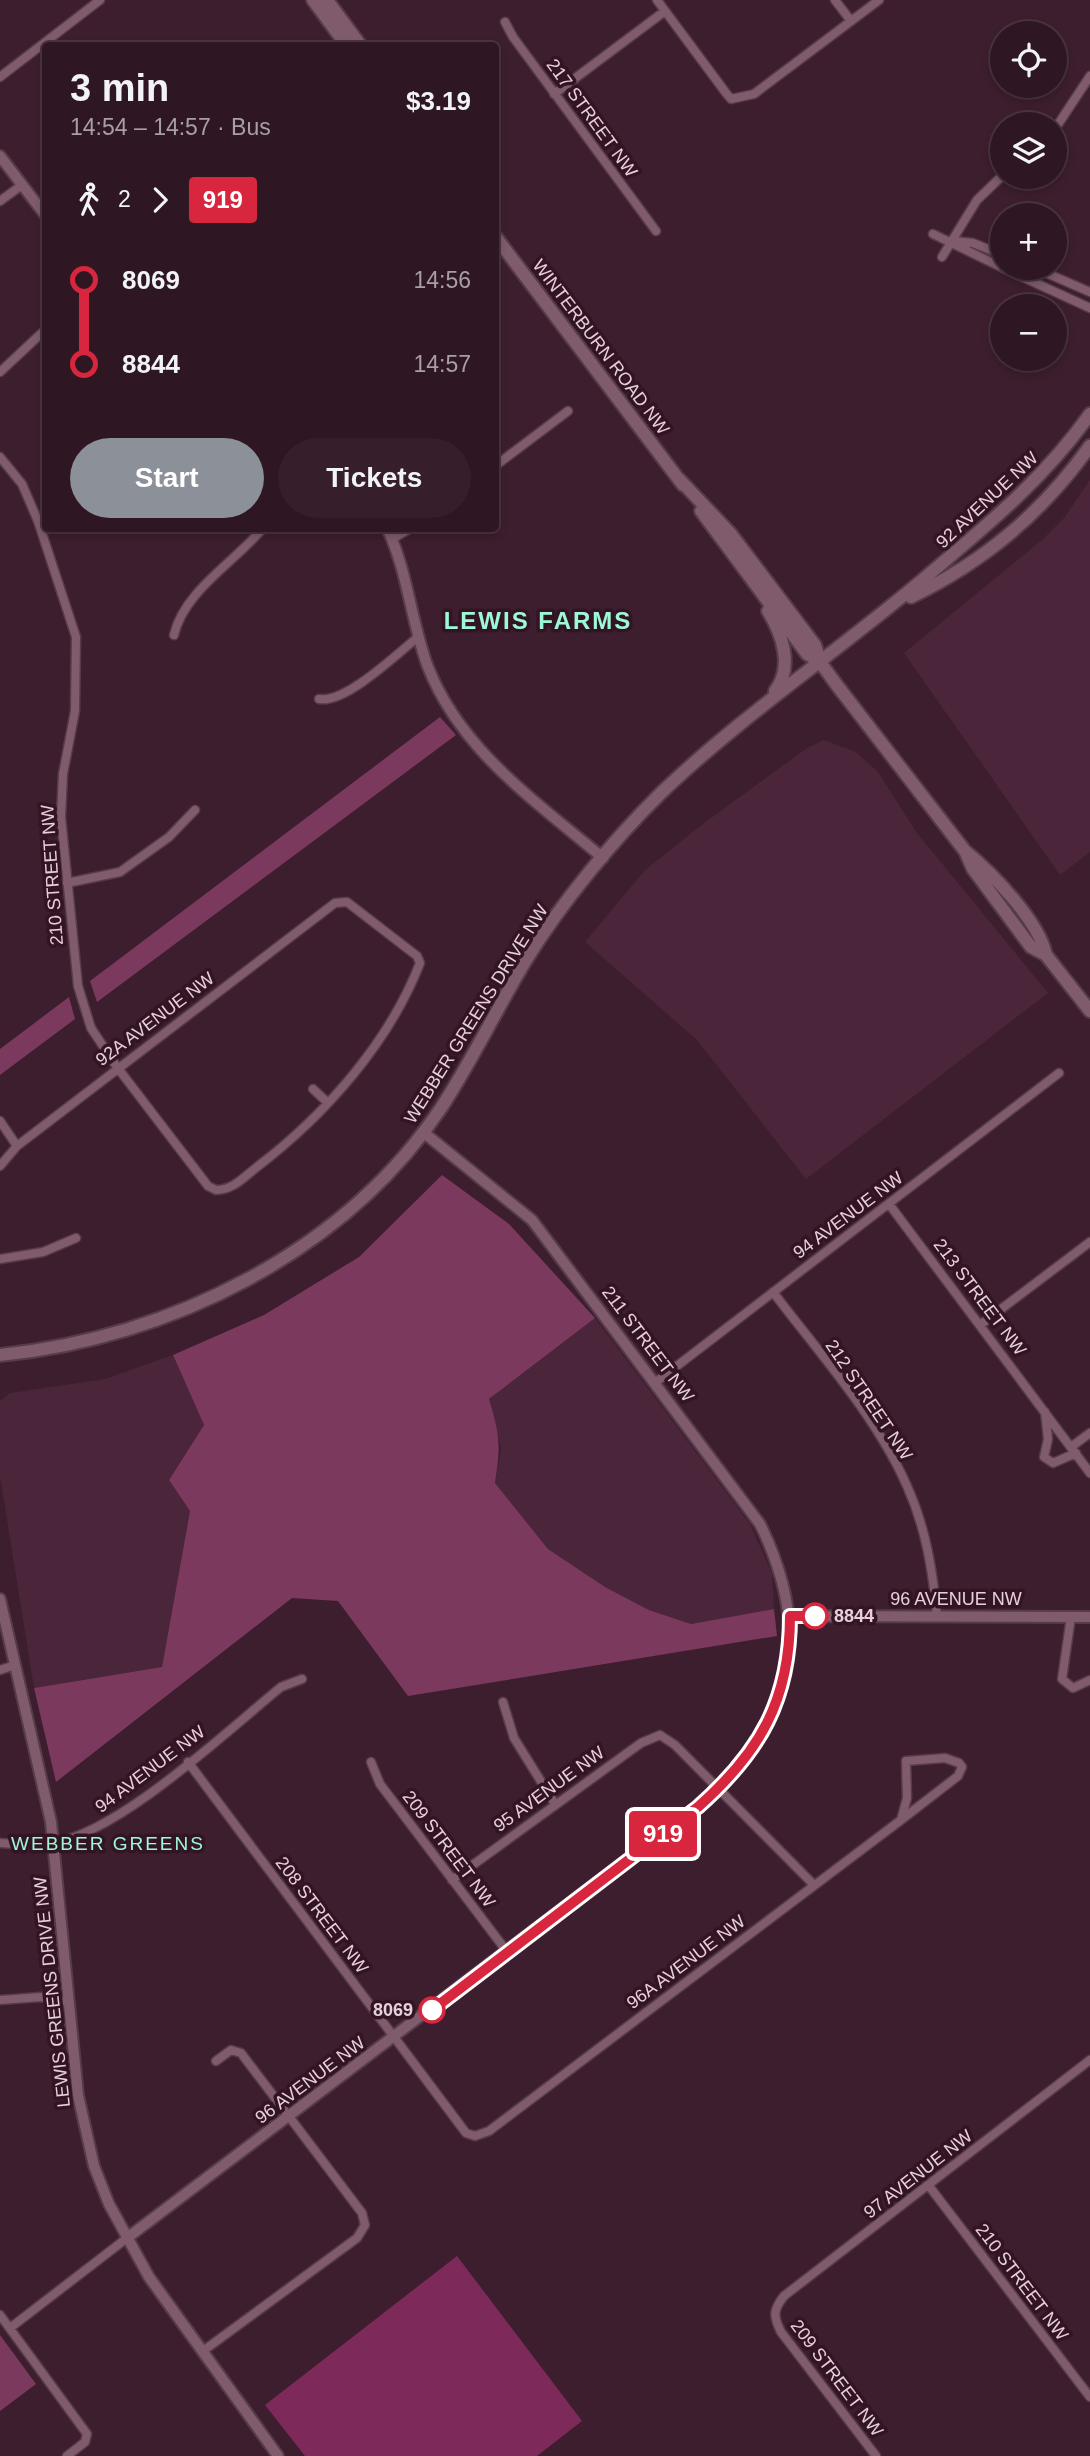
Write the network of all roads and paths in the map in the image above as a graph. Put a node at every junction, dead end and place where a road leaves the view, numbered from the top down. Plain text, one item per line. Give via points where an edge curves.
1 (100, 0) edge
2 (313, 0) edge
3 (327, 0) edge
4 (657, 0) edge
5 (835, 0) edge
6 (879, 0) edge
7 (665, 11) junction
8 (850, 21) junction
9 (505, 22) dead end
10 (45, 42) edge
11 (344, 42) edge
12 (358, 42) edge
13 (42, 45) edge
14 (1090, 76) edge
15 (0, 77) edge
16 (554, 93) junction
17 (1066, 112) edge
18 (0, 156) edge
19 (22, 185) junction
20 (990, 188) edge
21 (0, 201) edge
22 (42, 211) edge
23 (656, 231) dead end
24 (933, 234) dead end
25 (499, 241) edge
26 (951, 241) junction
27 (990, 250) edge
28 (942, 257) dead end
29 (990, 262) edge
30 (1030, 280) edge
31 (1062, 280) edge
32 (1090, 292) edge
33 (1090, 307) edge
34 (42, 332) edge
35 (0, 372) edge
36 (568, 411) dead end
37 (1090, 414) edge
38 (1090, 446) edge
39 (0, 457) edge
40 (499, 463) edge
41 (679, 479) junction
42 (259, 532) edge
43 (389, 533) edge
44 (749, 576) junction
45 (898, 603) junction
46 (174, 635) dead end
47 (418, 637) junction
48 (820, 662) junction
49 (319, 699) dead end
50 (766, 703) junction
51 (195, 810) dead end
52 (603, 858) junction
53 (68, 883) junction
54 (1090, 1011) edge
55 (117, 1067) junction
56 (1059, 1073) dead end
57 (313, 1089) dead end
58 (328, 1103) junction
59 (0, 1121) edge
60 (423, 1132) junction
61 (17, 1146) junction
62 (0, 1166) edge
63 (889, 1204) junction
64 (76, 1238) dead end
65 (1090, 1242) edge
66 (0, 1259) edge
67 (774, 1292) junction
68 (980, 1325) junction
69 (0, 1355) edge
70 (656, 1382) junction
71 (1045, 1411) junction
72 (1090, 1433) edge
73 (1074, 1450) junction
74 (1090, 1473) edge
75 (0, 1599) edge
76 (790, 1616) junction
77 (937, 1617) junction
78 (1071, 1617) junction
79 (1090, 1617) edge
80 (15, 1665) junction
81 (0, 1670) edge
82 (302, 1679) dead end
83 (1090, 1680) edge
84 (503, 1702) dead end
85 (188, 1762) junction
86 (371, 1762) dead end
87 (717, 1790) junction
88 (555, 1804) junction
89 (901, 1820) junction
90 (0, 1843) edge
91 (54, 1843) junction
92 (452, 1880) junction
93 (814, 1885) junction
94 (508, 1953) junction
95 (0, 2000) edge
96 (69, 2001) junction
97 (395, 2038) junction
98 (1090, 2060) edge
99 (216, 2061) dead end
100 (290, 2117) junction
101 (489, 2131) joint
102 (929, 2186) junction
103 (127, 2238) junction
104 (0, 2315) edge
105 (774, 2318) joint
106 (10, 2328) junction
107 (203, 2350) junction
108 (1090, 2397) edge
109 (67, 2456) edge
110 (278, 2456) edge
111 (876, 2456) edge

1 - 10 street
2 - 11 main road
3 - 12 main road
4 - 7 street
5 - 8 street
6 - 8 street
7 - 8 street via 726,93 739,100 754,94
7 - 16 street
9 - 16 street, 217 STREET NW
13 - 15 street
14 - 17 street
16 - 23 street, 217 STREET NW
18 - 19 street
19 - 21 street
19 - 22 street
20 - 26 street
24 - 26 street
25 - 41 main road, WINTERBURN ROAD NW
26 - 27 street
26 - 28 street
26 - 29 street
30 - 33 street
31 - 32 street
34 - 35 street
36 - 40 street
37 - 45 main road, 92 AVENUE NW via 1022,496
38 - 45 main road, 92 AVENUE NW via 1045,503 1009,536 951,578
39 - 53 street, 210 STREET NW via 22,484 33,509 76,638 75,711 63,774 61,817
41 - 44 main road, WINTERBURN ROAD NW
41 - 48 main road, WINTERBURN ROAD NW via 731,534 815,645
42 - 46 street via 193,599 177,620
43 - 47 street
44 - 48 main road, WINTERBURN ROAD NW via 807,654
44 - 50 main road via 773,619 785,656 784,676
45 - 48 main road, 92 AVENUE NW
47 - 49 street via 342,695
47 - 52 street via 443,699 480,750 519,789
48 - 50 main road, WEBBER GREENS DRIVE NW
48 - 54 main road, WINTERBURN ROAD NW via 965,851 973,869 1031,947 1046,955
50 - 52 main road, WEBBER GREENS DRIVE NW via 659,795
51 - 53 street via 169,837 120,872
52 - 60 main road, WEBBER GREENS DRIVE NW via 527,958
53 - 55 street, 210 STREET NW via 78,986 91,1028
55 - 58 street, 210 STREET NW via 216,1191 232,1186 283,1147
55 - 58 street, 92A AVENUE NW via 335,903 346,902 421,963 374,1046
55 - 61 street, 92A AVENUE NW
56 - 63 street, 94 AVENUE NW
57 - 58 street
59 - 61 street
60 - 69 main road, WEBBER GREENS DRIVE NW via 347,1210 236,1285 127,1330
60 - 70 street, 211 STREET NW via 532,1220
61 - 62 street, 92A AVENUE NW
63 - 67 street, 94 AVENUE NW
63 - 68 street, 213 STREET NW
64 - 66 street via 43,1252
65 - 68 street
67 - 70 street, 94 AVENUE NW
67 - 77 street, 212 STREET NW via 882,1440 908,1487 925,1538
68 - 71 street, 213 STREET NW
70 - 76 street, 211 STREET NW via 760,1524 782,1573
71 - 73 street, 213 STREET NW
71 - 73 street via 1048,1439 1044,1457 1053,1463
72 - 73 street
73 - 74 street, 213 STREET NW
75 - 80 street, LEWIS GREENS DRIVE NW
76 - 77 street, 96 AVENUE NW
76 - 87 street, 96 AVENUE NW via 786,1666 767,1725 737,1770
77 - 78 street, 96 AVENUE NW
78 - 79 street, 96 AVENUE NW
78 - 83 street via 1062,1679 1073,1688
80 - 81 street
80 - 91 street, LEWIS GREENS DRIVE NW
82 - 85 street, 94 AVENUE NW via 281,1688
84 - 88 street via 514,1738
85 - 91 street, 94 AVENUE NW via 105,1824
85 - 97 street, 208 STREET NW
86 - 92 street, 209 STREET NW via 380,1784
87 - 88 street, 95 AVENUE NW via 660,1735 641,1743
87 - 93 street
87 - 94 street, 96 AVENUE NW
88 - 92 street, 95 AVENUE NW
89 - 89 street, 96A AVENUE NW via 958,1776 959,1763 945,1758 906,1761 907,1798
89 - 93 street, 96A AVENUE NW
90 - 91 street, 94 AVENUE NW
91 - 96 street, LEWIS GREENS DRIVE NW
92 - 94 street, 209 STREET NW
93 - 101 street, 96A AVENUE NW
94 - 97 street, 96 AVENUE NW
95 - 96 street via 41,1997
96 - 103 street, LEWIS GREENS DRIVE NW via 78,2095 89,2146 109,2204
97 - 100 street, 96 AVENUE NW
97 - 101 street, 208 STREET NW via 466,2133 475,2136
98 - 102 street, 97 AVENUE NW
99 - 100 street via 238,2050
100 - 103 street, 96 AVENUE NW
100 - 107 street via 362,2213 365,2225 357,2238
102 - 105 street, 97 AVENUE NW via 784,2296
102 - 108 street, 210 STREET NW
103 - 106 street, 96 AVENUE NW
103 - 107 street, LEWIS GREENS DRIVE NW via 149,2277
104 - 106 street
105 - 111 street, 209 STREET NW
106 - 109 street via 87,2434 85,2442
107 - 110 street, LEWIS GREENS DRIVE NW

